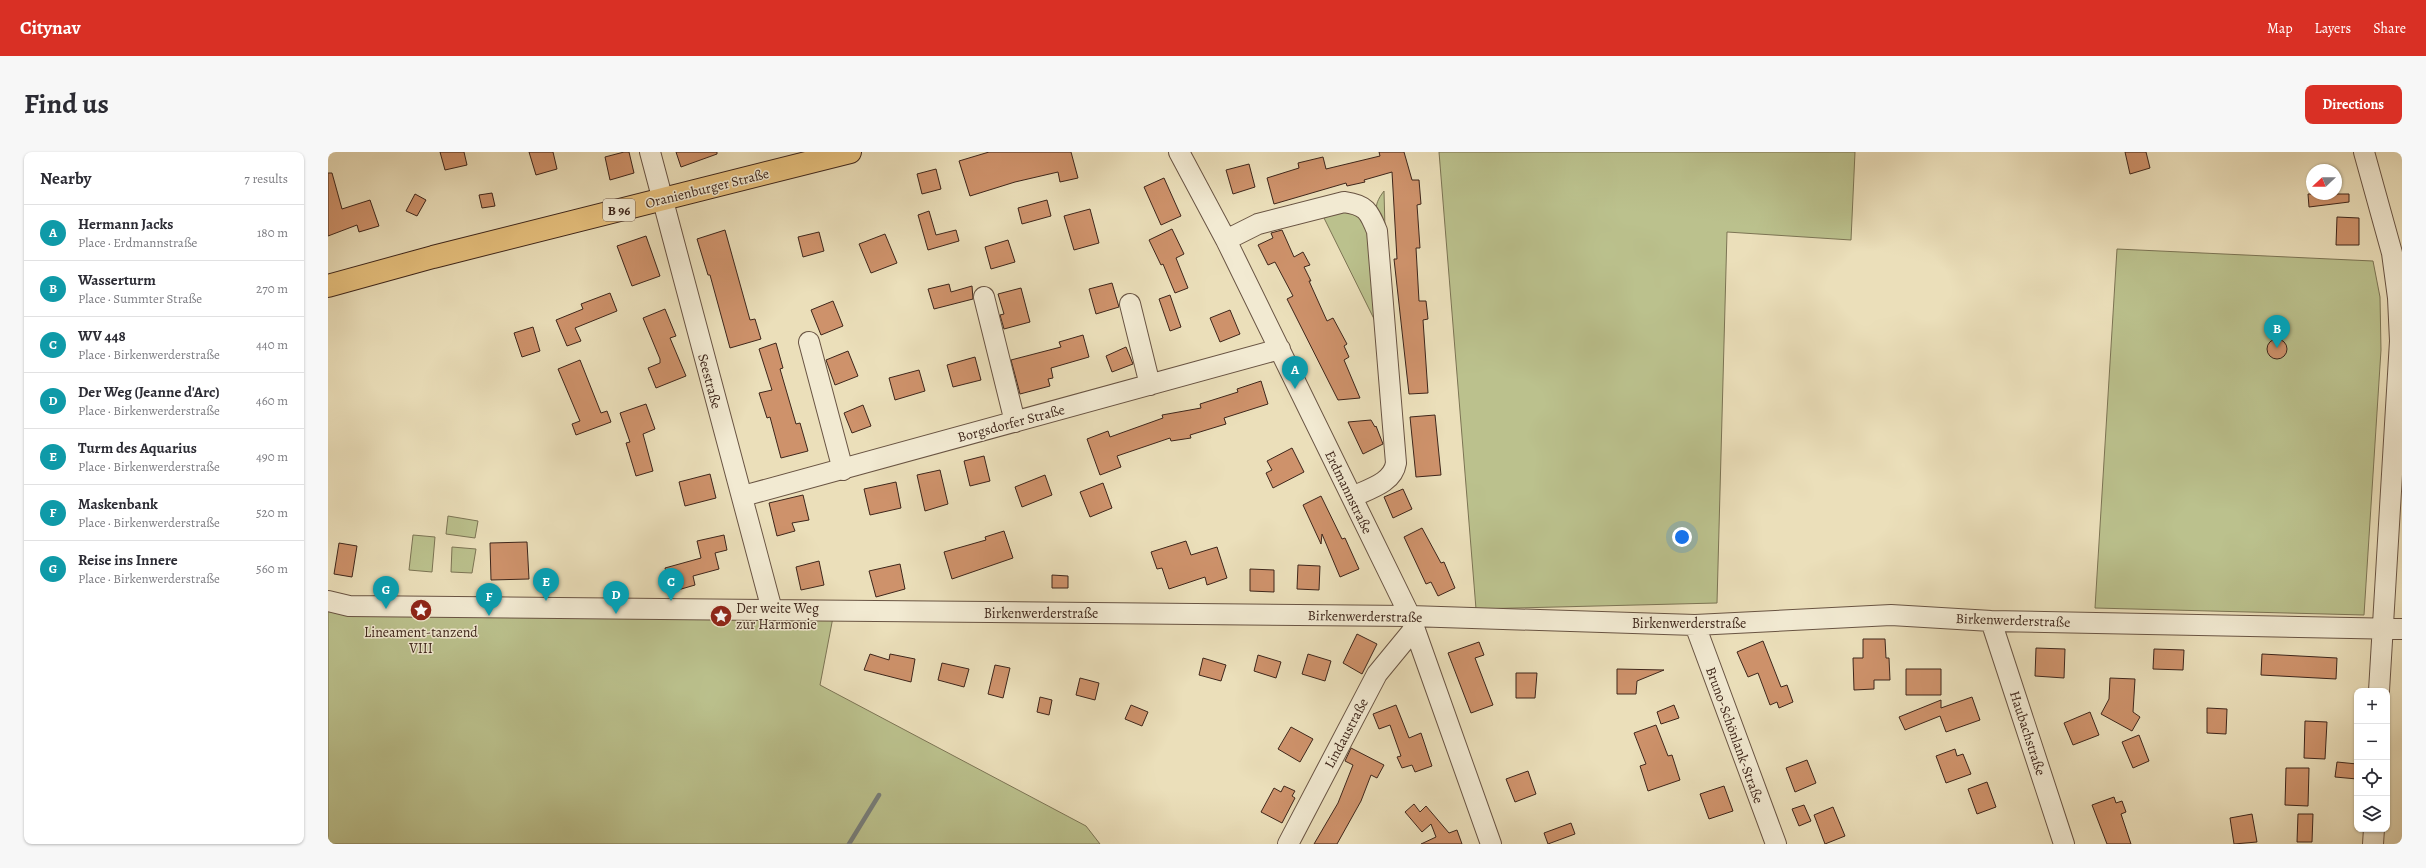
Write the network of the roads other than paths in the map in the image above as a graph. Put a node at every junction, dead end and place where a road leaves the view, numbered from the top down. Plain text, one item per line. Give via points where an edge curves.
1 (650, 152) edge
2 (850, 152) edge
3 (1179, 152) edge
4 (2364, 152) edge
5 (662, 199) junction
6 (1226, 240) junction
7 (328, 286) edge
8 (984, 297) dead end
9 (1130, 304) dead end
10 (809, 342) dead end
11 (1280, 349) junction
12 (1150, 385) junction
13 (1015, 422) junction
14 (843, 470) junction
15 (743, 496) junction
16 (1352, 498) junction
17 (328, 601) edge
18 (772, 610) junction
19 (1991, 621) junction
20 (1412, 623) junction
21 (1695, 625) junction
22 (2381, 628) junction
23 (2402, 629) edge
24 (2379, 688) edge
25 (2374, 832) edge
26 (1288, 844) edge
27 (1491, 844) edge
28 (1776, 844) edge
29 (2064, 844) edge
30 (2373, 844) edge

1 - 5 street, Seestraße
2 - 5 main road, Oranienburger Straße / B 96
3 - 6 street, Erdmannstraße
4 - 22 street via 2392,253 2400,342
5 - 7 main road, Oranienburger Straße / B 96
5 - 15 street, Seestraße
6 - 11 street, Erdmannstraße
6 - 16 street via 1258,224 1344,202 1358,204 1373,220 1377,231 1396,462 1395,471 1389,478
8 - 13 street
9 - 12 street
10 - 14 street
11 - 12 street, Borgsdorfer Straße
11 - 16 street, Erdmannstraße
12 - 13 street, Borgsdorfer Straße
13 - 14 street, Borgsdorfer Straße
14 - 15 street, Borgsdorfer Straße
15 - 18 street, Seestraße
16 - 20 street, Erdmannstraße
17 - 18 street, Birkenwerderstraße via 349,606
18 - 20 street, Birkenwerderstraße
19 - 21 street, Birkenwerderstraße via 1891,615
19 - 22 street, Birkenwerderstraße
19 - 29 street, Haubachstraße
20 - 21 street, Birkenwerderstraße
20 - 26 street, Lindaustraße via 1377,674
20 - 27 street, Erdmannstraße
21 - 28 street, Bruno-Schönlank-Straße
22 - 23 street, Birkenwerderstraße
22 - 24 street
25 - 30 street

